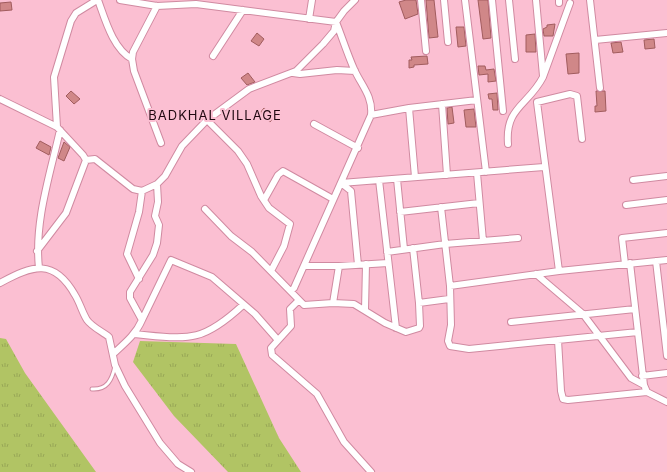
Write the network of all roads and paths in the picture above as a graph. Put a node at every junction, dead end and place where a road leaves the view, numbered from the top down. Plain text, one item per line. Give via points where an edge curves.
1 (97, 0) edge
2 (120, 0) edge
3 (312, 0) edge
4 (355, 0) edge
5 (421, 0) edge
6 (444, 0) edge
7 (465, 0) edge
8 (492, 0) edge
9 (509, 0) edge
10 (536, 0) edge
11 (590, 0) edge
12 (570, 3) dead end
13 (157, 6) junction
14 (243, 10) junction
15 (309, 19) junction
16 (336, 22) junction
17 (667, 33) edge
18 (596, 40) junction
19 (448, 42) dead end
20 (426, 51) dead end
21 (213, 56) dead end
22 (514, 59) dead end
23 (132, 60) junction
24 (355, 71) junction
25 (293, 73) junction
26 (543, 77) junction
27 (600, 88) dead end
28 (0, 99) edge
29 (477, 100) junction
30 (442, 104) junction
31 (409, 108) junction
32 (503, 111) dead end
33 (371, 115) junction
34 (207, 120) junction
35 (314, 124) dead end
36 (58, 129) junction
37 (582, 139) dead end
38 (161, 143) dead end
39 (508, 144) dead end
40 (358, 148) junction
41 (86, 160) junction
42 (544, 167) junction
43 (486, 172) junction
44 (477, 173) junction
45 (447, 175) junction
46 (667, 176) edge
47 (415, 177) junction
48 (398, 179) junction
49 (379, 180) junction
50 (633, 180) dead end
51 (341, 183) junction
52 (157, 184) junction
53 (142, 191) junction
54 (333, 198) junction
55 (264, 200) junction
56 (667, 200) edge
57 (480, 203) junction
58 (626, 204) dead end
59 (441, 208) junction
60 (205, 210) dead end
61 (400, 212) junction
62 (667, 233) edge
63 (518, 238) dead end
64 (483, 241) junction
65 (445, 244) junction
66 (413, 248) junction
67 (404, 249) junction
68 (37, 251) junction
69 (387, 252) junction
70 (667, 260) edge
71 (656, 261) junction
72 (388, 263) junction
73 (627, 263) junction
74 (366, 264) junction
75 (358, 265) junction
76 (305, 266) junction
77 (339, 266) junction
78 (39, 268) junction
79 (271, 271) junction
80 (559, 271) junction
81 (536, 274) junction
82 (138, 279) junction
83 (0, 283) edge
84 (450, 286) junction
85 (291, 291) junction
86 (449, 299) junction
87 (299, 300) junction
88 (334, 303) junction
89 (419, 303) junction
90 (242, 305) junction
91 (635, 309) junction
92 (365, 310) junction
93 (583, 314) junction
94 (142, 320) junction
95 (511, 322) dead end
96 (396, 328) junction
97 (638, 332) junction
98 (134, 334) junction
99 (600, 336) junction
100 (277, 339) junction
101 (558, 340) junction
102 (114, 353) junction
103 (667, 356) edge
104 (115, 365) junction
105 (667, 373) edge
106 (642, 376) junction
107 (644, 385) junction
108 (92, 390) dead end
109 (648, 392) junction
110 (667, 396) edge
111 (659, 397) junction
112 (667, 402) edge
113 (190, 472) edge
114 (371, 472) edge

1 - 23 street via 111,35
1 - 36 street via 76,13 71,21 54,76
2 - 13 street
3 - 15 street
4 - 16 street
5 - 20 street
6 - 19 street
7 - 29 street
8 - 32 street
9 - 22 street
10 - 26 street
11 - 18 street
12 - 26 street
13 - 14 street via 196,4
13 - 23 street via 133,52
14 - 15 street
14 - 21 street
15 - 16 street
16 - 24 street
16 - 25 street via 334,31
17 - 18 street
18 - 27 street
23 - 38 street
24 - 25 street
24 - 33 street via 367,90 372,106
25 - 34 street via 249,89
26 - 39 street via 512,115 507,132
28 - 36 street
29 - 30 street
29 - 43 street
30 - 31 street
30 - 45 street
31 - 33 street
31 - 47 street
33 - 40 street
34 - 52 street via 182,146 165,176
34 - 55 street via 238,151
35 - 40 street
36 - 41 street
36 - 68 street via 38,226
37 - 42 street via 577,96 570,94 537,102
40 - 51 street
41 - 53 street via 95,159 133,189
41 - 68 street via 66,213
42 - 43 street
42 - 80 street
43 - 44 street
44 - 45 street
44 - 57 street
45 - 47 street
46 - 50 street
47 - 48 street
48 - 49 street
48 - 61 street
49 - 51 street
49 - 69 street
51 - 54 street
51 - 75 street via 350,191
52 - 53 street
52 - 82 street via 157,243 153,255
53 - 82 street via 127,254
54 - 55 street via 283,171
54 - 76 street
55 - 79 street via 269,208 291,226 282,253
56 - 58 street
57 - 59 street
57 - 64 street
59 - 61 street
59 - 65 street
60 - 79 street
61 - 67 street
62 - 73 street via 622,238
63 - 64 street
64 - 65 street
65 - 66 street
65 - 84 street
66 - 67 street
66 - 89 street
67 - 69 street
68 - 78 street
69 - 72 street
70 - 71 street
71 - 73 street
71 - 103 street
72 - 74 street
72 - 96 street
73 - 80 street
73 - 91 street
74 - 75 street
74 - 92 street
75 - 77 street
76 - 77 street
76 - 85 street
77 - 88 street
78 - 83 street
78 - 102 street via 54,270 67,282 88,322 109,337
79 - 85 street
80 - 81 street
81 - 84 street
81 - 93 street
82 - 94 street via 130,292 130,298
84 - 86 street
85 - 87 street
86 - 89 street
86 - 101 street via 450,346 469,349
87 - 88 street via 304,305
87 - 100 street via 290,309 291,326
88 - 92 street via 354,304
89 - 96 street via 419,328 406,332
90 - 94 street via 212,277 170,260
90 - 98 street via 224,322 204,334 181,339
90 - 100 street via 255,314
91 - 93 street
91 - 97 street
92 - 96 street
93 - 95 street
93 - 99 street
94 - 98 street
97 - 99 street
97 - 106 street
98 - 102 street
99 - 101 street
99 - 107 street via 632,378
100 - 114 street via 271,348 272,355 317,394 344,442
101 - 109 street via 561,391 564,399
102 - 104 street
104 - 108 lane via 105,387 101,390
104 - 113 street via 160,443 178,464
105 - 106 street
106 - 107 street
107 - 109 street
109 - 111 street
110 - 111 street
111 - 112 street

